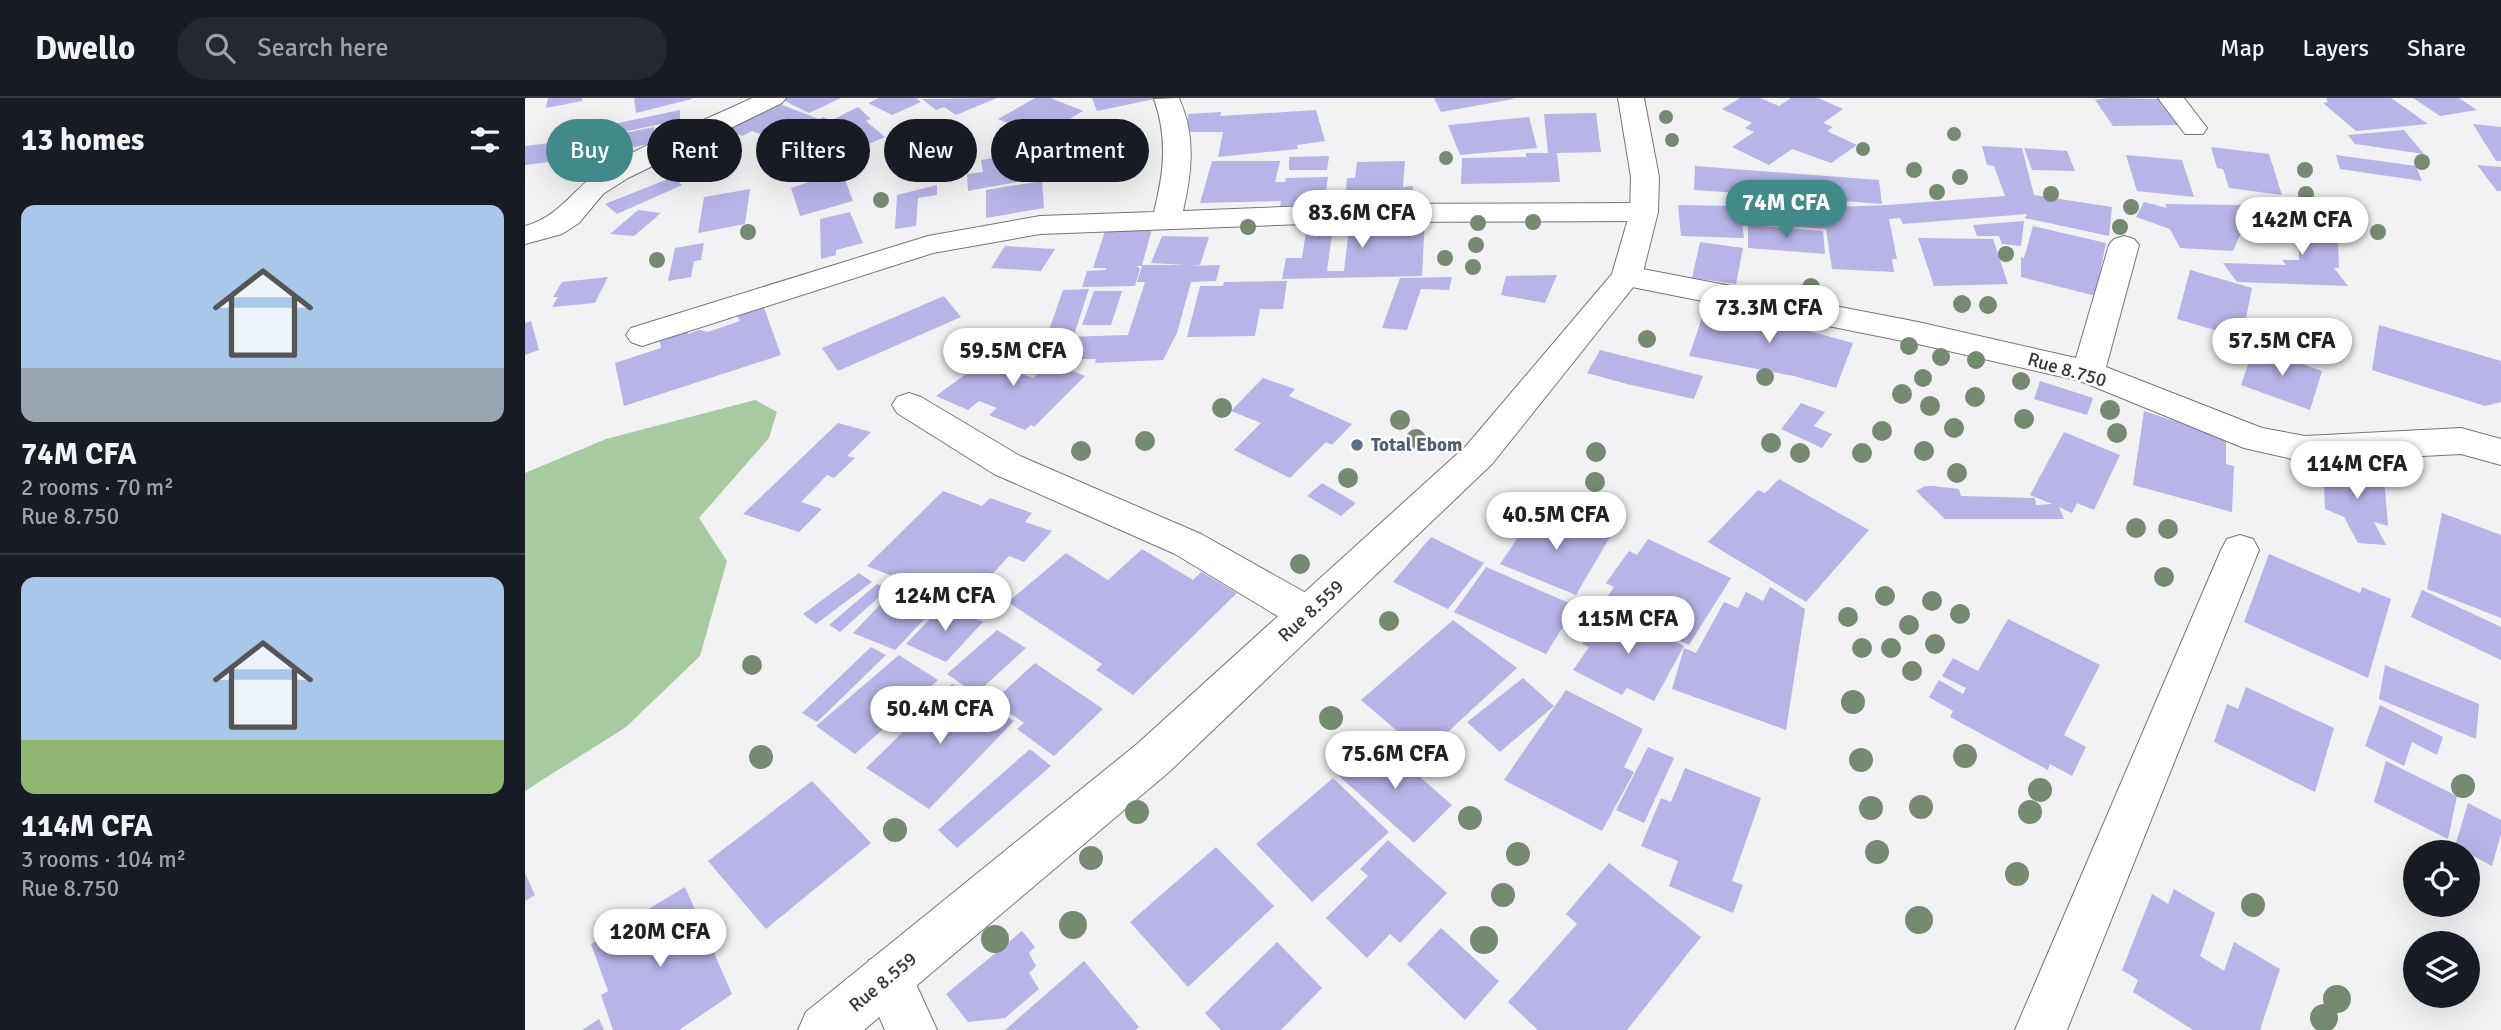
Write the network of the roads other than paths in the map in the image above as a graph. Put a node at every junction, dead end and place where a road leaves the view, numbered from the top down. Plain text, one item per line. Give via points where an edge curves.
1 (773, 98) edge
2 (1630, 98) edge
3 (2171, 98) edge
4 (1167, 99) edge
5 (2194, 128) dead end
6 (1644, 212) junction
7 (1167, 218) junction
8 (525, 235) edge
9 (2124, 245) dead end
10 (1627, 276) junction
11 (642, 335) dead end
12 (2088, 372) junction
13 (909, 405) dead end
14 (2501, 452) edge
15 (2240, 550) dead end
16 (1308, 614) junction
17 (887, 978) junction
18 (824, 1030) edge
19 (912, 1030) edge
20 (2041, 1030) edge

1 - 8 street via 618,172 593,188 569,217 552,228
2 - 6 street, Rue 8.559 via 1644,177
3 - 5 street
4 - 7 street via 1177,122 1180,147
6 - 7 street
6 - 10 street, Rue 8.559
7 - 11 street via 1040,225 928,245
9 - 12 street
10 - 12 street, Rue 8.750 via 1918,333
10 - 16 street, Rue 8.559 via 1479,455
12 - 14 street, Rue 8.750 via 2256,439 2305,449 2461,441
13 - 16 street via 1007,465 1188,544
15 - 20 street
16 - 17 street, Rue 8.559 via 1153,758
17 - 18 street, Rue 8.559
17 - 19 street

